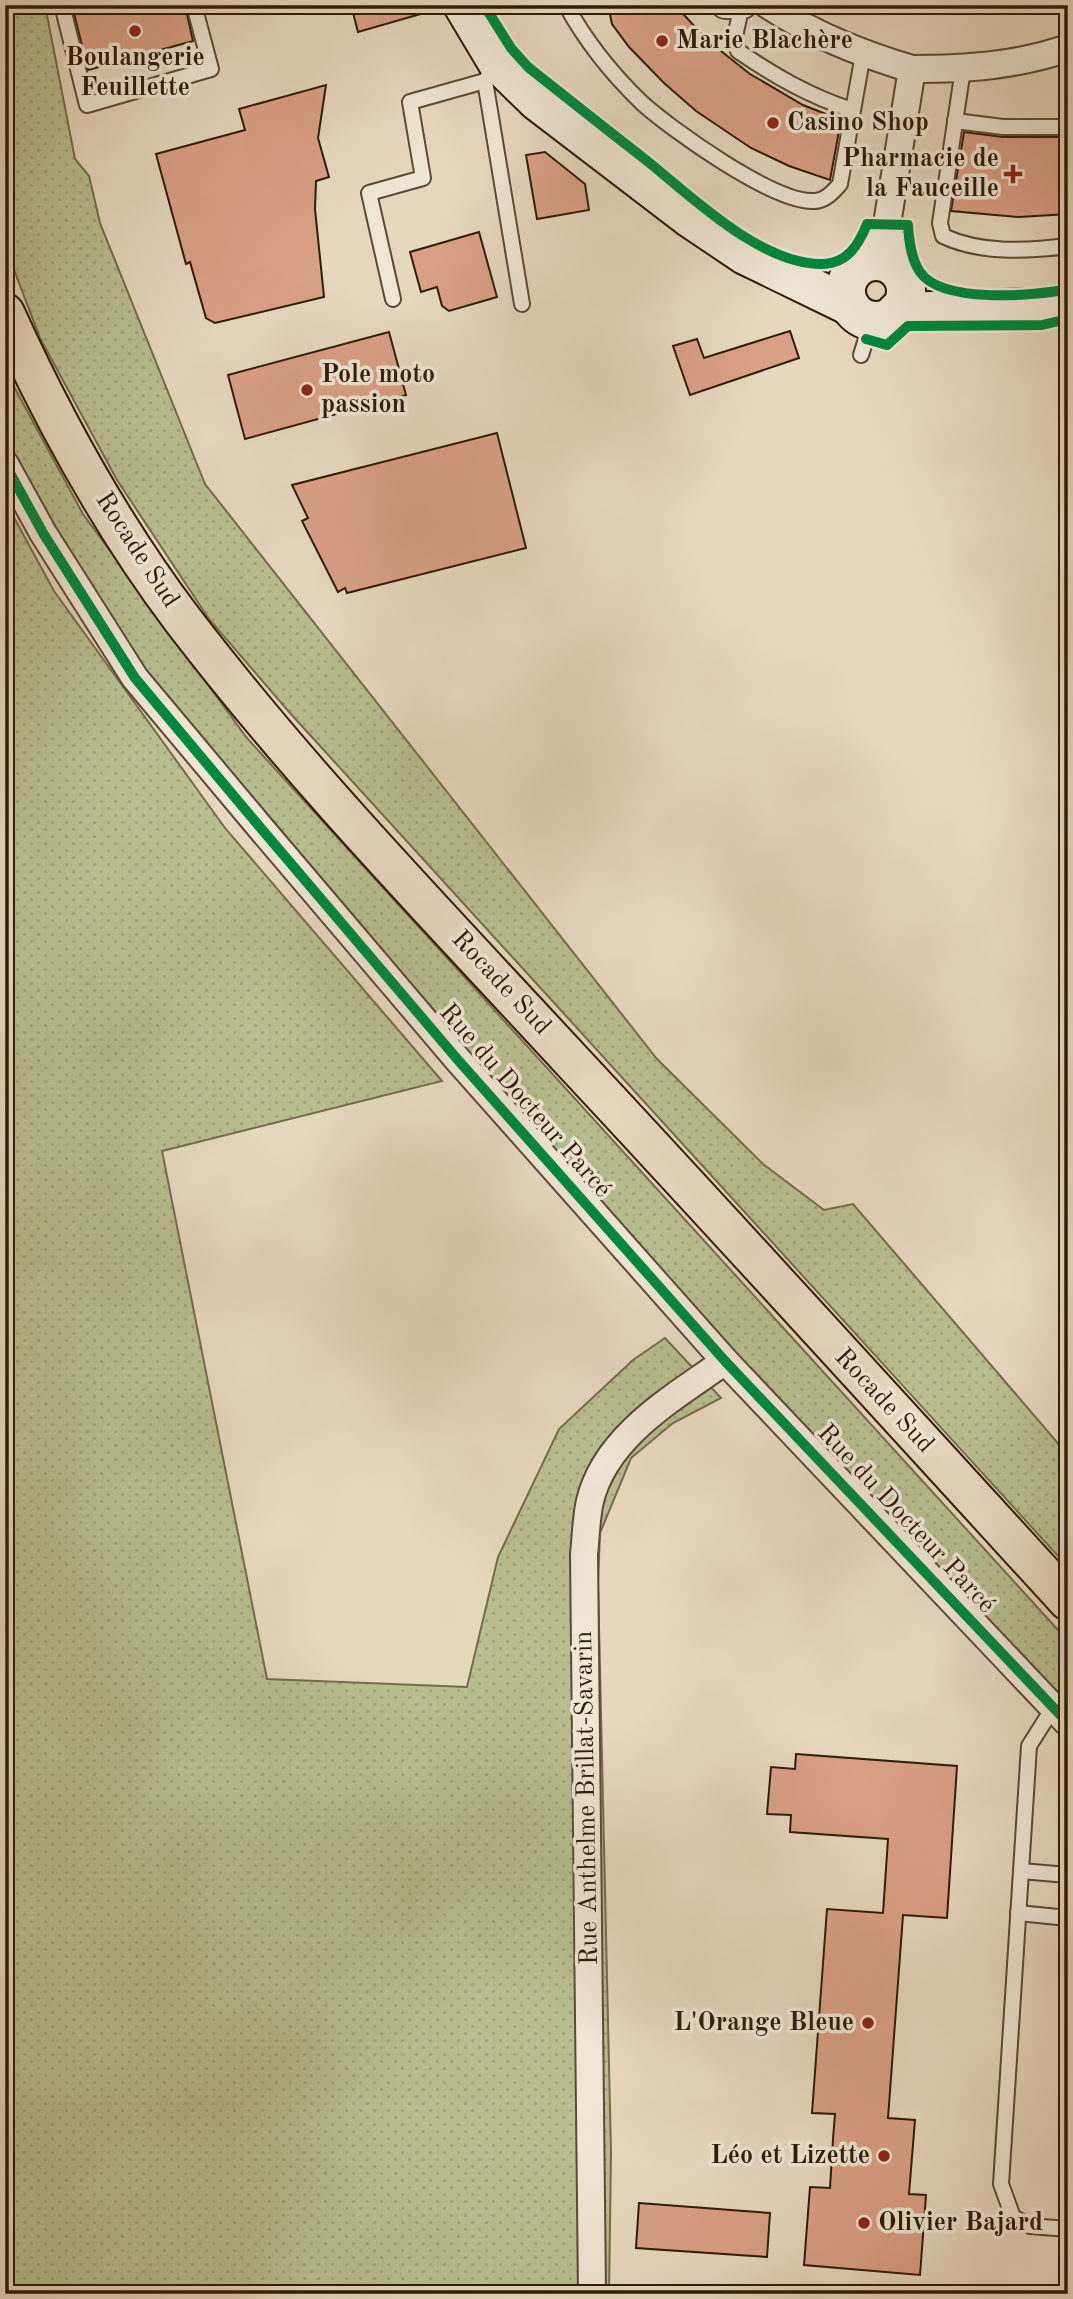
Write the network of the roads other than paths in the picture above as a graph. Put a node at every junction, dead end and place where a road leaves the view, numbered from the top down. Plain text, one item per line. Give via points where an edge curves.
1 (62, 5) edge
2 (194, 5) edge
3 (463, 5) edge
4 (566, 5) edge
5 (725, 5) edge
6 (743, 5) edge
7 (768, 5) edge
8 (1068, 48) edge
9 (863, 54) junction
10 (912, 69) junction
11 (963, 69) junction
12 (491, 72) junction
13 (852, 110) junction
14 (955, 121) junction
15 (1068, 127) edge
16 (1068, 246) edge
17 (875, 298) junction
18 (393, 299) dead end
19 (522, 304) dead end
20 (1068, 307) edge
21 (5, 313) edge
22 (5, 464) edge
23 (725, 1361) junction
24 (1068, 1601) edge
25 (1060, 1716) edge
26 (1021, 1871) junction
27 (1068, 1875) edge
28 (1018, 1913) junction
29 (1068, 1918) edge
30 (1068, 2229) edge
31 (592, 2294) edge

1 - 2 lane via 87,105 211,69
3 - 12 street
4 - 13 lane via 594,48 642,102 745,176 783,193 814,201 831,195 840,184
5 - 6 street
6 - 13 lane via 735,36 738,51 781,80
7 - 9 street via 796,24
8 - 11 street via 1028,61
9 - 10 street
9 - 13 lane
10 - 11 street
10 - 17 street
11 - 14 lane
12 - 17 street via 746,255 787,275
12 - 18 lane via 410,102 423,178 369,193
12 - 19 lane
14 - 15 lane
14 - 16 lane via 940,223 943,236 995,249
17 - 20 street via 991,310
21 - 24 main road, Rocade Sud via 76,453 131,544 180,616 256,710 419,895
22 - 23 street, Rue du Docteur Parcé via 135,678 458,1060
23 - 25 street, Rue du Docteur Parcé
23 - 31 street, Rue Anthelme Brillat-Savarin via 640,1423 609,1460 590,1499 584,1554
25 - 26 lane, Rue du Docteur Parcé via 1030,1746
26 - 27 lane
26 - 28 lane, Rue du Docteur Parcé
28 - 29 lane
28 - 30 lane, Rue du Docteur Parcé via 1001,2184 1013,2217 1030,2226

